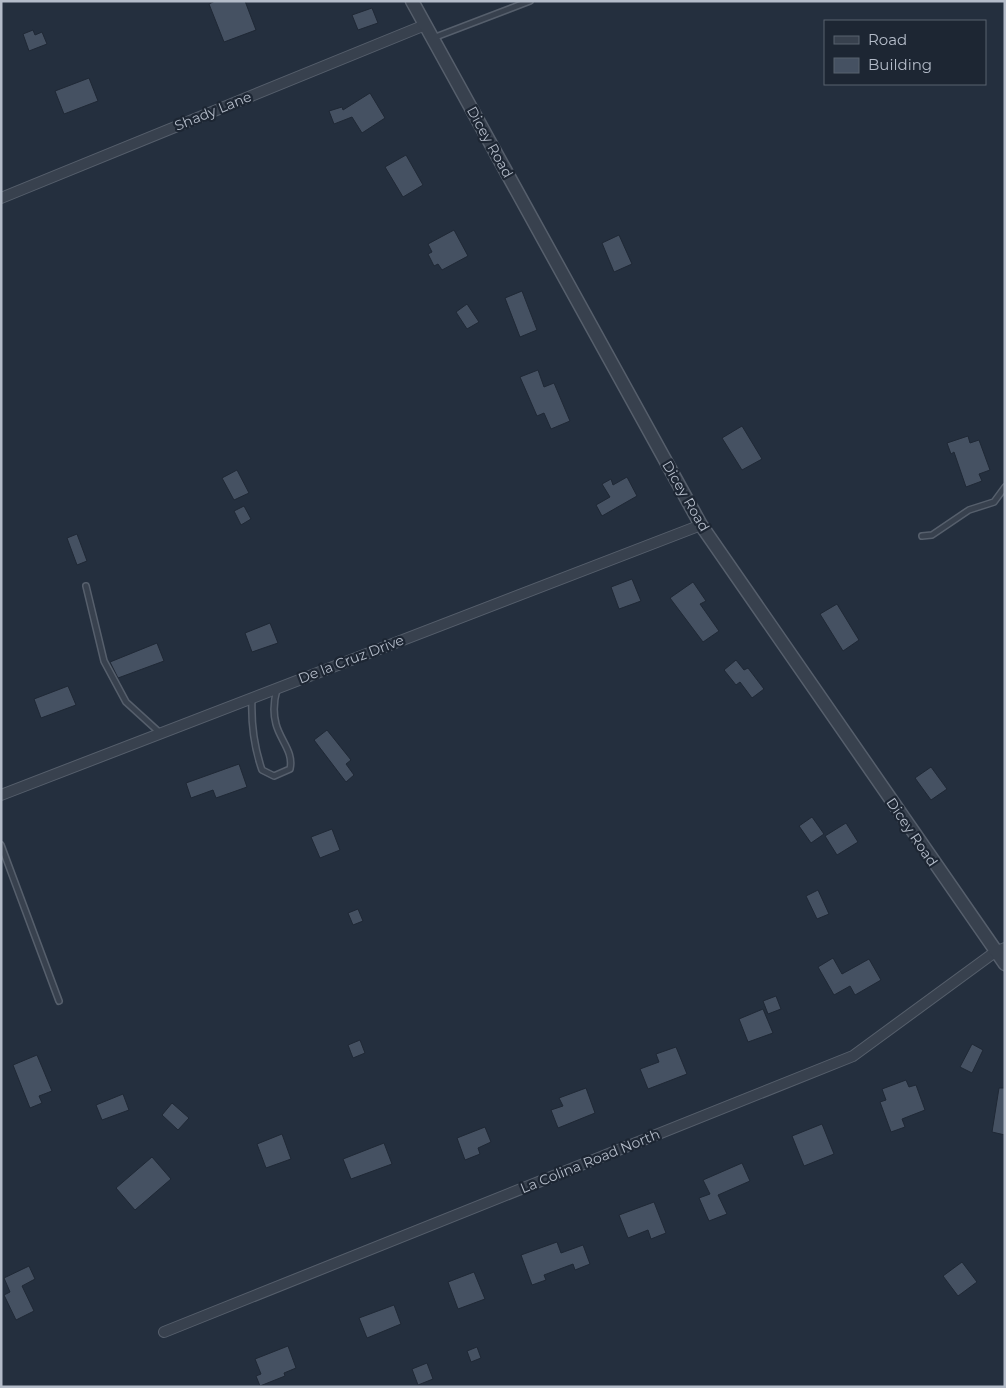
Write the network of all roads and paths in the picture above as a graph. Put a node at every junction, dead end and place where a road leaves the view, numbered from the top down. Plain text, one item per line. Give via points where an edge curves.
1 (412, 1) edge
2 (530, 1) edge
3 (425, 25) junction
4 (433, 38) junction
5 (1, 198) edge
6 (1005, 487) edge
7 (701, 525) junction
8 (922, 536) dead end
9 (86, 586) dead end
10 (277, 687) junction
11 (252, 697) junction
12 (159, 732) junction
13 (1, 795) edge
14 (1, 845) edge
15 (1000, 950) edge
16 (1005, 964) edge
17 (59, 1001) dead end
18 (164, 1332) dead end

1 - 3 street, Dicey Road
2 - 4 lane
3 - 4 street, Dicey Road
3 - 5 street, Shady Lane
4 - 7 street, Dicey Road
6 - 8 lane via 994,502 969,510 932,535
7 - 10 street, De la Cruz Drive
7 - 15 street, Dicey Road
9 - 12 lane via 104,661 126,702
10 - 11 street, De la Cruz Drive
10 - 11 lane via 276,725 292,759 290,768 274,776 262,770 254,738
11 - 12 street, De la Cruz Drive
12 - 13 street, De la Cruz Drive
14 - 17 lane
15 - 16 street, Dicey Road
15 - 18 street, La Colina Road North via 853,1056

